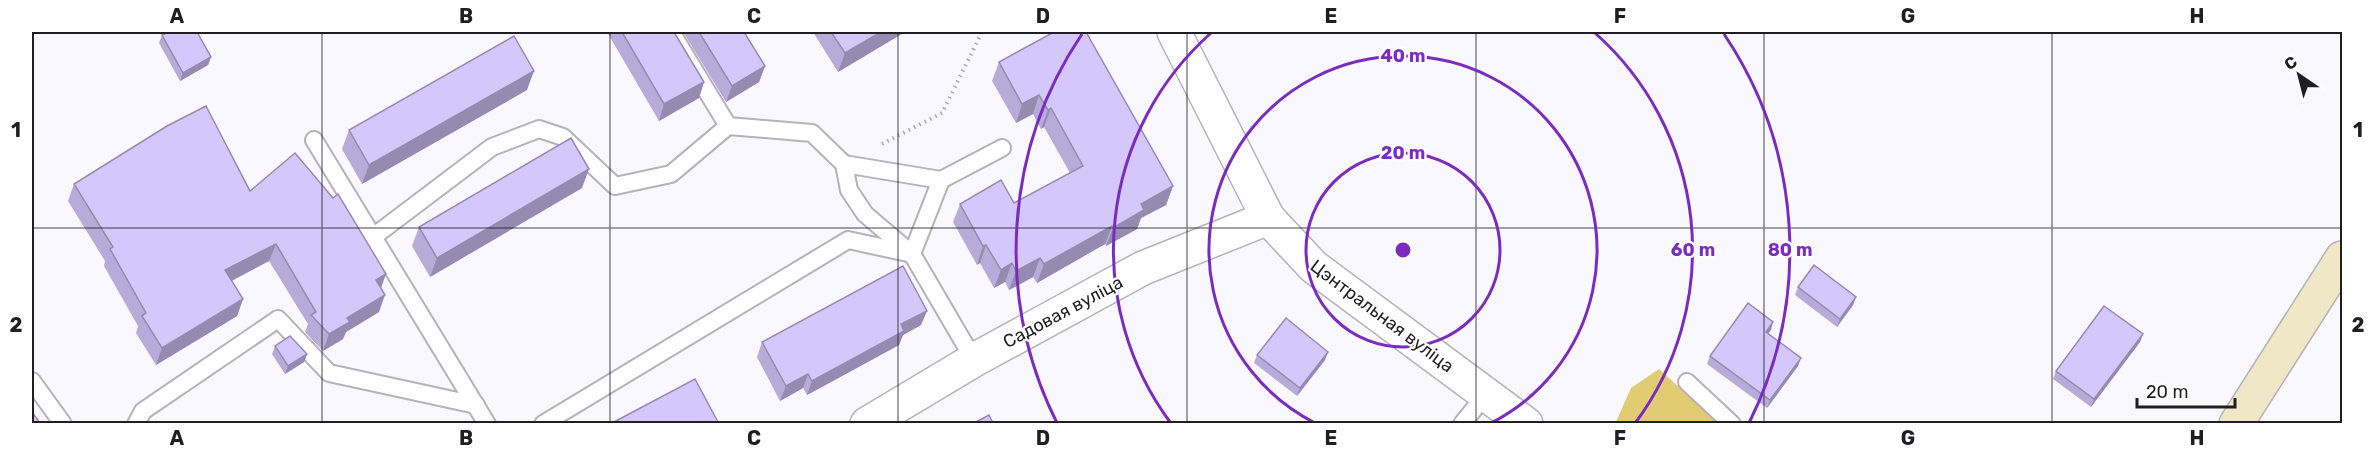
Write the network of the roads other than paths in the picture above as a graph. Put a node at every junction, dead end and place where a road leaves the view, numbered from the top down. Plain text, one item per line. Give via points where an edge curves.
1 (671, 32) edge
2 (1174, 32) edge
3 (728, 126) junction
4 (314, 140) dead end
5 (1002, 148) dead end
6 (844, 164) junction
7 (941, 180) junction
8 (1268, 218) junction
9 (373, 237) junction
10 (912, 254) junction
11 (2343, 258) edge
12 (974, 360) junction
13 (32, 381) edge
14 (1687, 382) dead end
15 (1486, 394) junction
16 (476, 405) junction
17 (63, 423) edge
18 (136, 423) edge
19 (488, 423) edge
20 (543, 423) edge
21 (867, 423) edge
22 (1462, 423) edge
23 (1526, 423) edge
24 (1732, 423) edge
25 (2236, 423) edge

1 - 3 lane
2 - 8 street, Цэнтральная вуліца
3 - 6 lane via 812,132
3 - 9 lane via 671,174 615,186 563,137 539,129 492,147
4 - 9 lane
5 - 7 lane
6 - 7 lane
6 - 10 lane via 849,190 865,214
7 - 10 lane
8 - 12 street, Садовая вуліца via 1143,268
8 - 15 street, Цэнтральная вуліца via 1314,267
9 - 16 lane
10 - 12 lane
10 - 20 lane via 848,240
11 - 25 main road
12 - 21 street, Садовая вуліца
13 - 17 lane
14 - 24 lane
15 - 22 lane
15 - 23 street, Цэнтральная вуліца
16 - 18 lane via 329,373 278,319 143,411
16 - 19 lane

